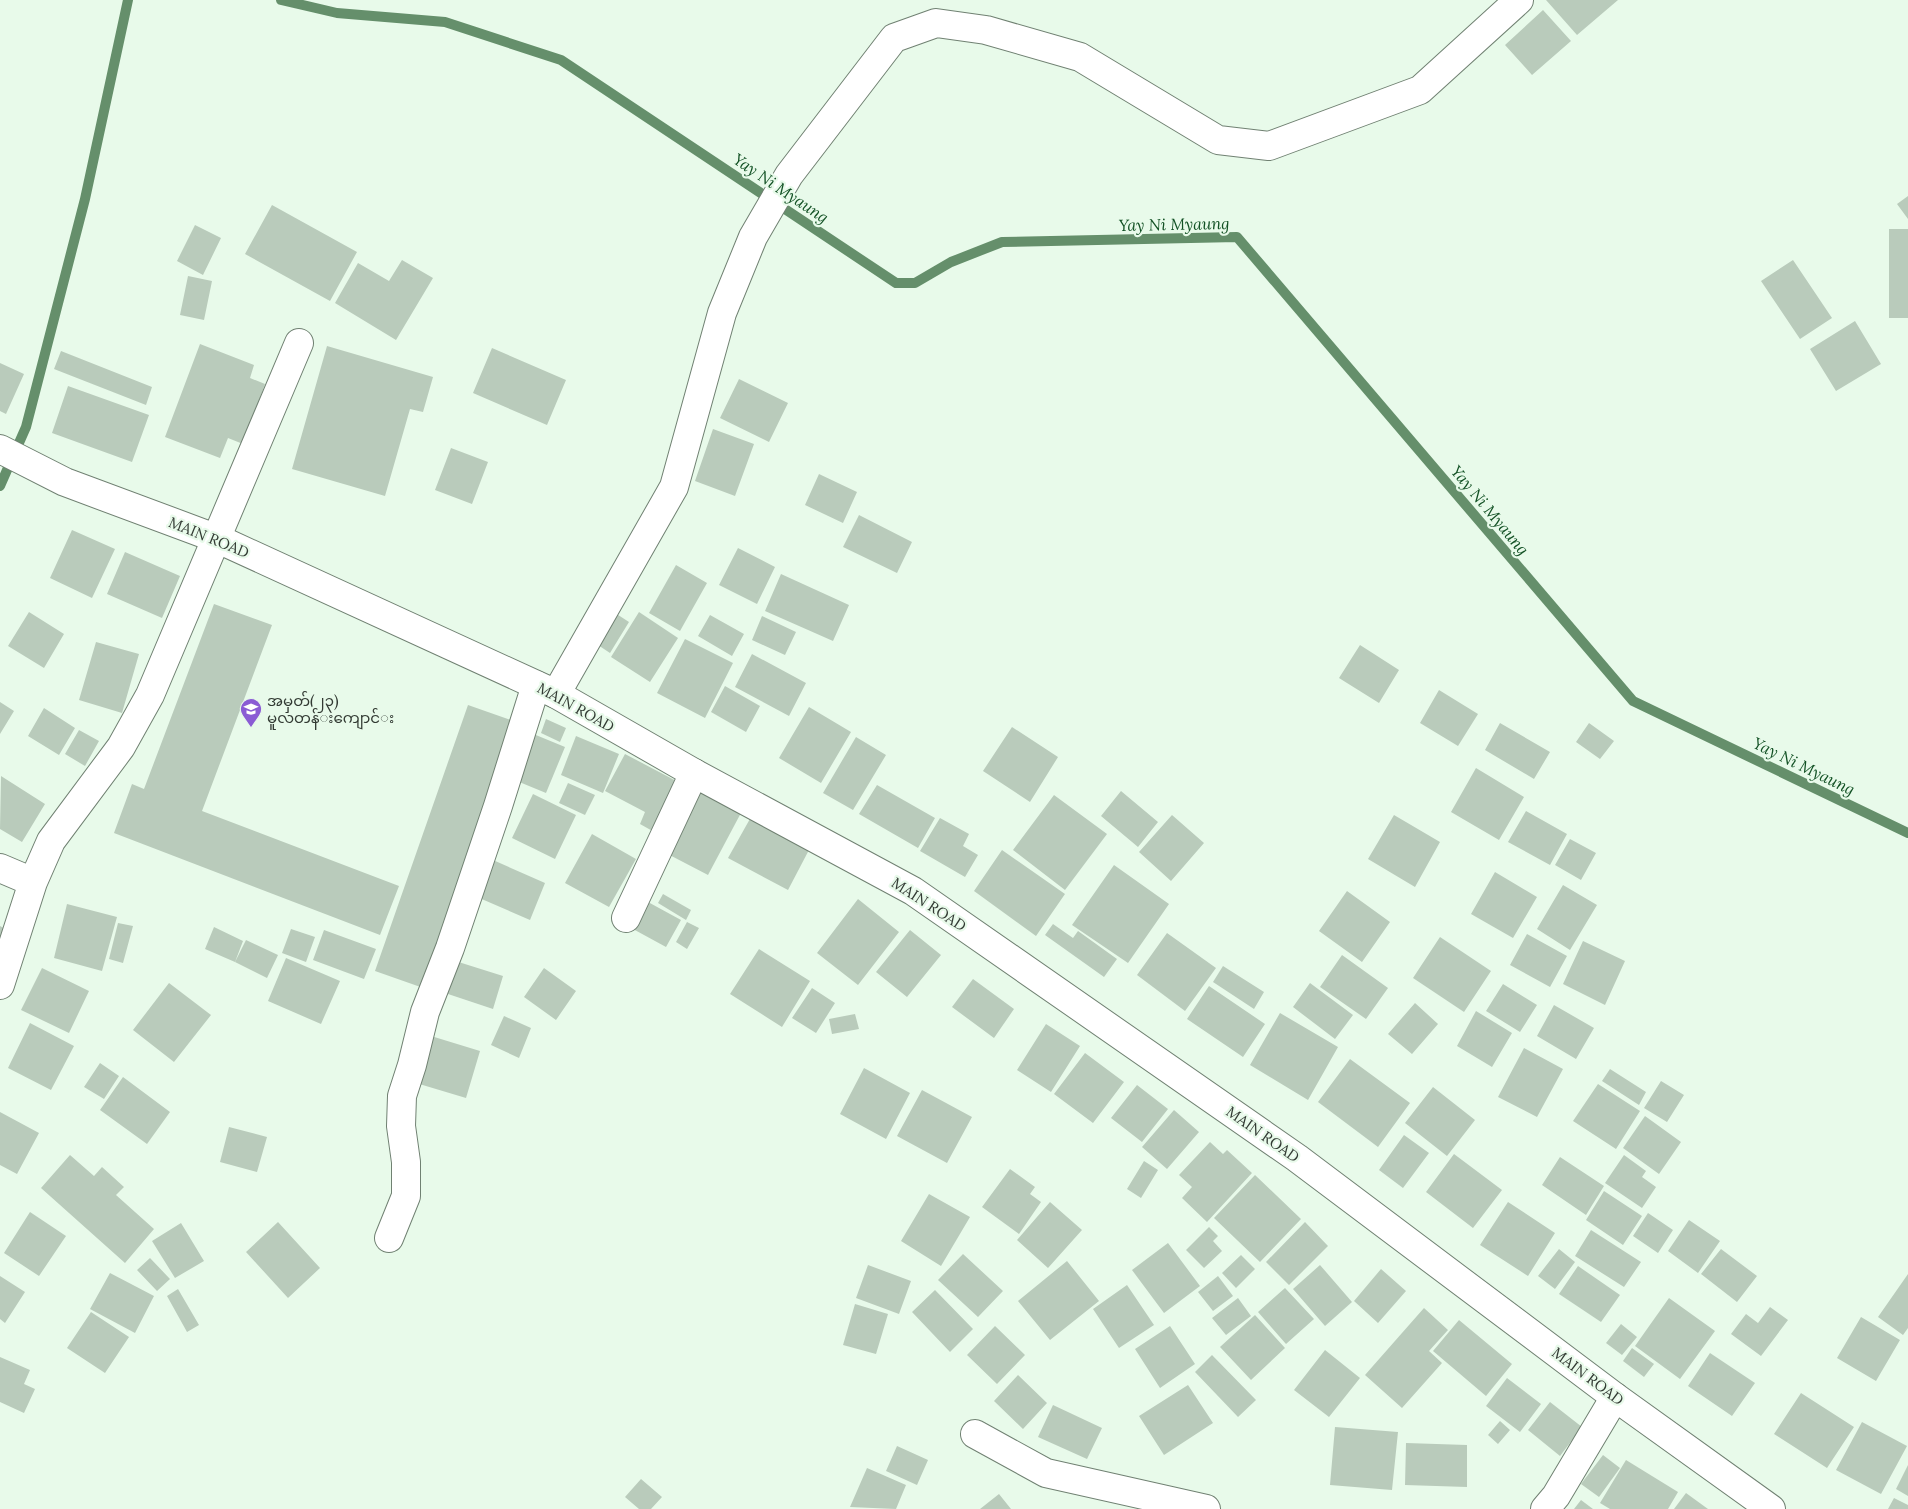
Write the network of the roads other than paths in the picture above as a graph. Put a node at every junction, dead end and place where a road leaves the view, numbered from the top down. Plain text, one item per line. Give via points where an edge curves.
1 (1519, 0) edge
2 (299, 343) dead end
3 (0, 449) edge
4 (218, 539) junction
5 (546, 689) junction
6 (694, 773) junction
7 (0, 868) edge
8 (33, 882) junction
9 (626, 918) dead end
10 (0, 985) edge
11 (389, 1238) dead end
12 (1615, 1396) junction
13 (975, 1434) dead end
14 (1206, 1509) edge
15 (1545, 1509) edge
16 (1771, 1509) edge

1 - 5 street via 1420,90 1269,146 1218,140 1080,57 986,30 936,23 894,38 789,175 753,237 722,313 674,487
2 - 4 street
3 - 4 street, MAIN ROAD via 65,482
4 - 5 street, MAIN ROAD
4 - 8 street via 150,695 121,747 52,841
5 - 6 street, MAIN ROAD
5 - 11 street via 498,806 450,948 424,1012 402,1096 406,1196
6 - 9 street
6 - 12 street, MAIN ROAD via 913,891 1297,1158
7 - 8 street
8 - 10 street
12 - 15 street via 1556,1496
12 - 16 street, MAIN ROAD
13 - 14 street via 1046,1473

